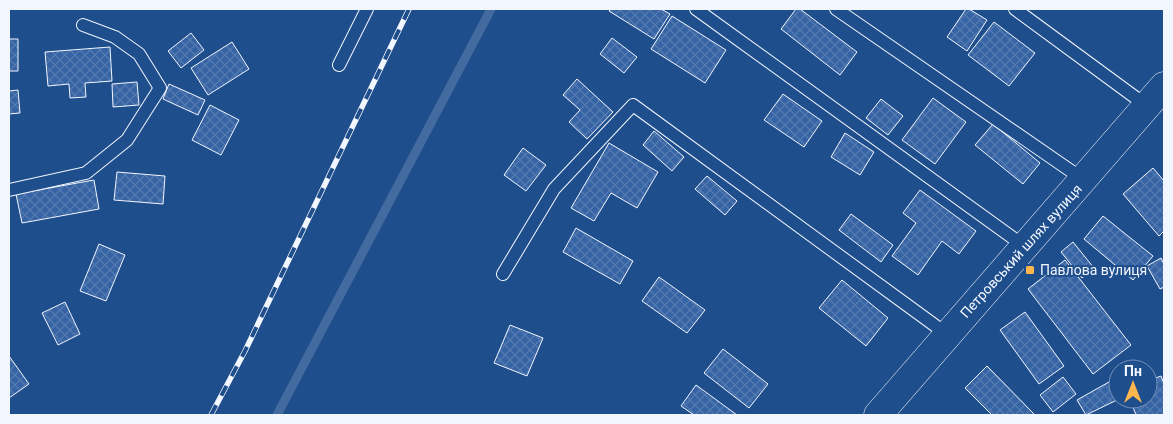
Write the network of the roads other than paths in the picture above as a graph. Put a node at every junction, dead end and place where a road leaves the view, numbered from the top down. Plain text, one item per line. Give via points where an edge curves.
1 (367, 9) edge
2 (696, 9) edge
3 (836, 9) edge
4 (1015, 9) edge
5 (83, 25) dead end
6 (339, 65) dead end
7 (1156, 96) edge
8 (1084, 180) junction
9 (9, 190) edge
10 (1024, 246) junction
11 (503, 274) dead end
12 (948, 335) junction
13 (878, 415) edge

1 - 6 lane
2 - 10 lane
3 - 8 lane
4 - 7 lane
5 - 9 lane via 115,37 139,54 160,88 127,140 86,173
7 - 8 street, Петровський шлях вулиця
8 - 10 street, Петровський шлях вулиця
10 - 12 street, Петровський шлях вулиця
11 - 12 lane via 554,188 633,105
12 - 13 street, Петровський шлях вулиця

